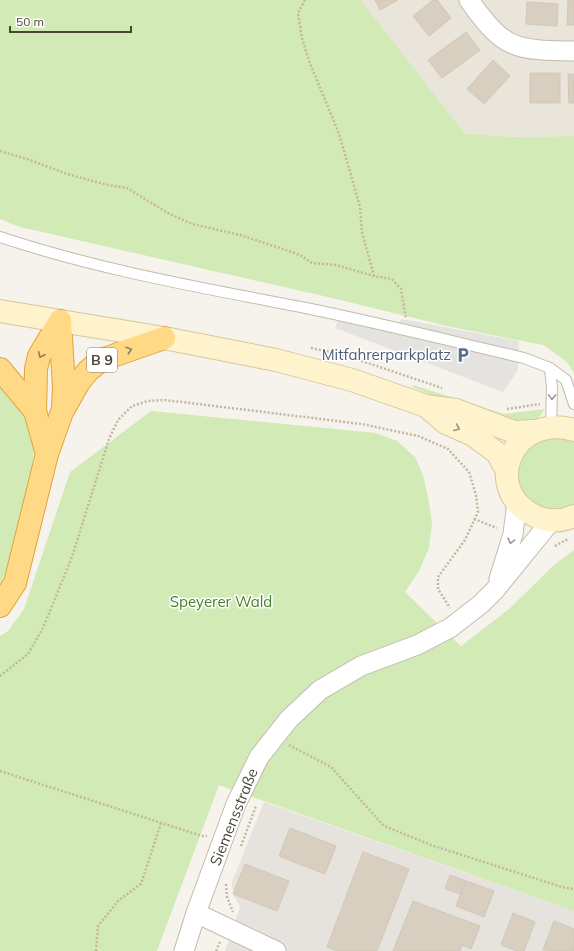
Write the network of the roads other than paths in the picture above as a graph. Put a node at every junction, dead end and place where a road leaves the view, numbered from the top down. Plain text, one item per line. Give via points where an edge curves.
1 (469, 0) edge
2 (574, 51) edge
3 (0, 237) edge
4 (0, 311) edge
5 (60, 321) junction
6 (164, 338) junction
7 (550, 368) junction
8 (0, 369) edge
9 (574, 404) edge
10 (426, 406) junction
11 (35, 411) junction
12 (62, 412) junction
13 (542, 429) junction
14 (574, 430) edge
15 (47, 454) junction
16 (507, 471) junction
17 (517, 502) junction
18 (574, 516) edge
19 (552, 521) junction
20 (495, 590) junction
21 (0, 606) edge
22 (196, 913) junction
23 (184, 951) edge
24 (276, 951) edge

1 - 2 street via 491,29 504,41 520,48
3 - 7 lane via 32,248 122,271 340,315 524,358
4 - 5 main road
5 - 6 main road
5 -> 11 highway via 39,356 35,380
5 - 12 highway, B 9 via 64,387
6 - 10 main road via 276,360 352,380
12 -> 6 highway, B 9 via 79,382 101,360
7 - 9 lane via 566,380
7 -> 13 lane via 552,388
8 - 11 highway
10 - 13 main road via 456,410 514,432
10 -> 16 main road via 446,423 473,435 497,452
11 - 15 highway
12 - 15 highway, B 9
13 - 14 main road via 563,427
13 - 16 main road via 523,438 515,448
15 - 21 highway via 15,583
16 - 17 main road via 511,493
17 - 19 main road via 538,518
17 -> 20 street via 513,534
18 - 19 main road via 566,520
19 - 20 street, Siemensstraße
20 - 22 street, Siemensstraße via 450,628 417,645 361,666 320,690 288,719 259,757 236,804
22 - 23 street, Siemensstraße
22 - 24 street

